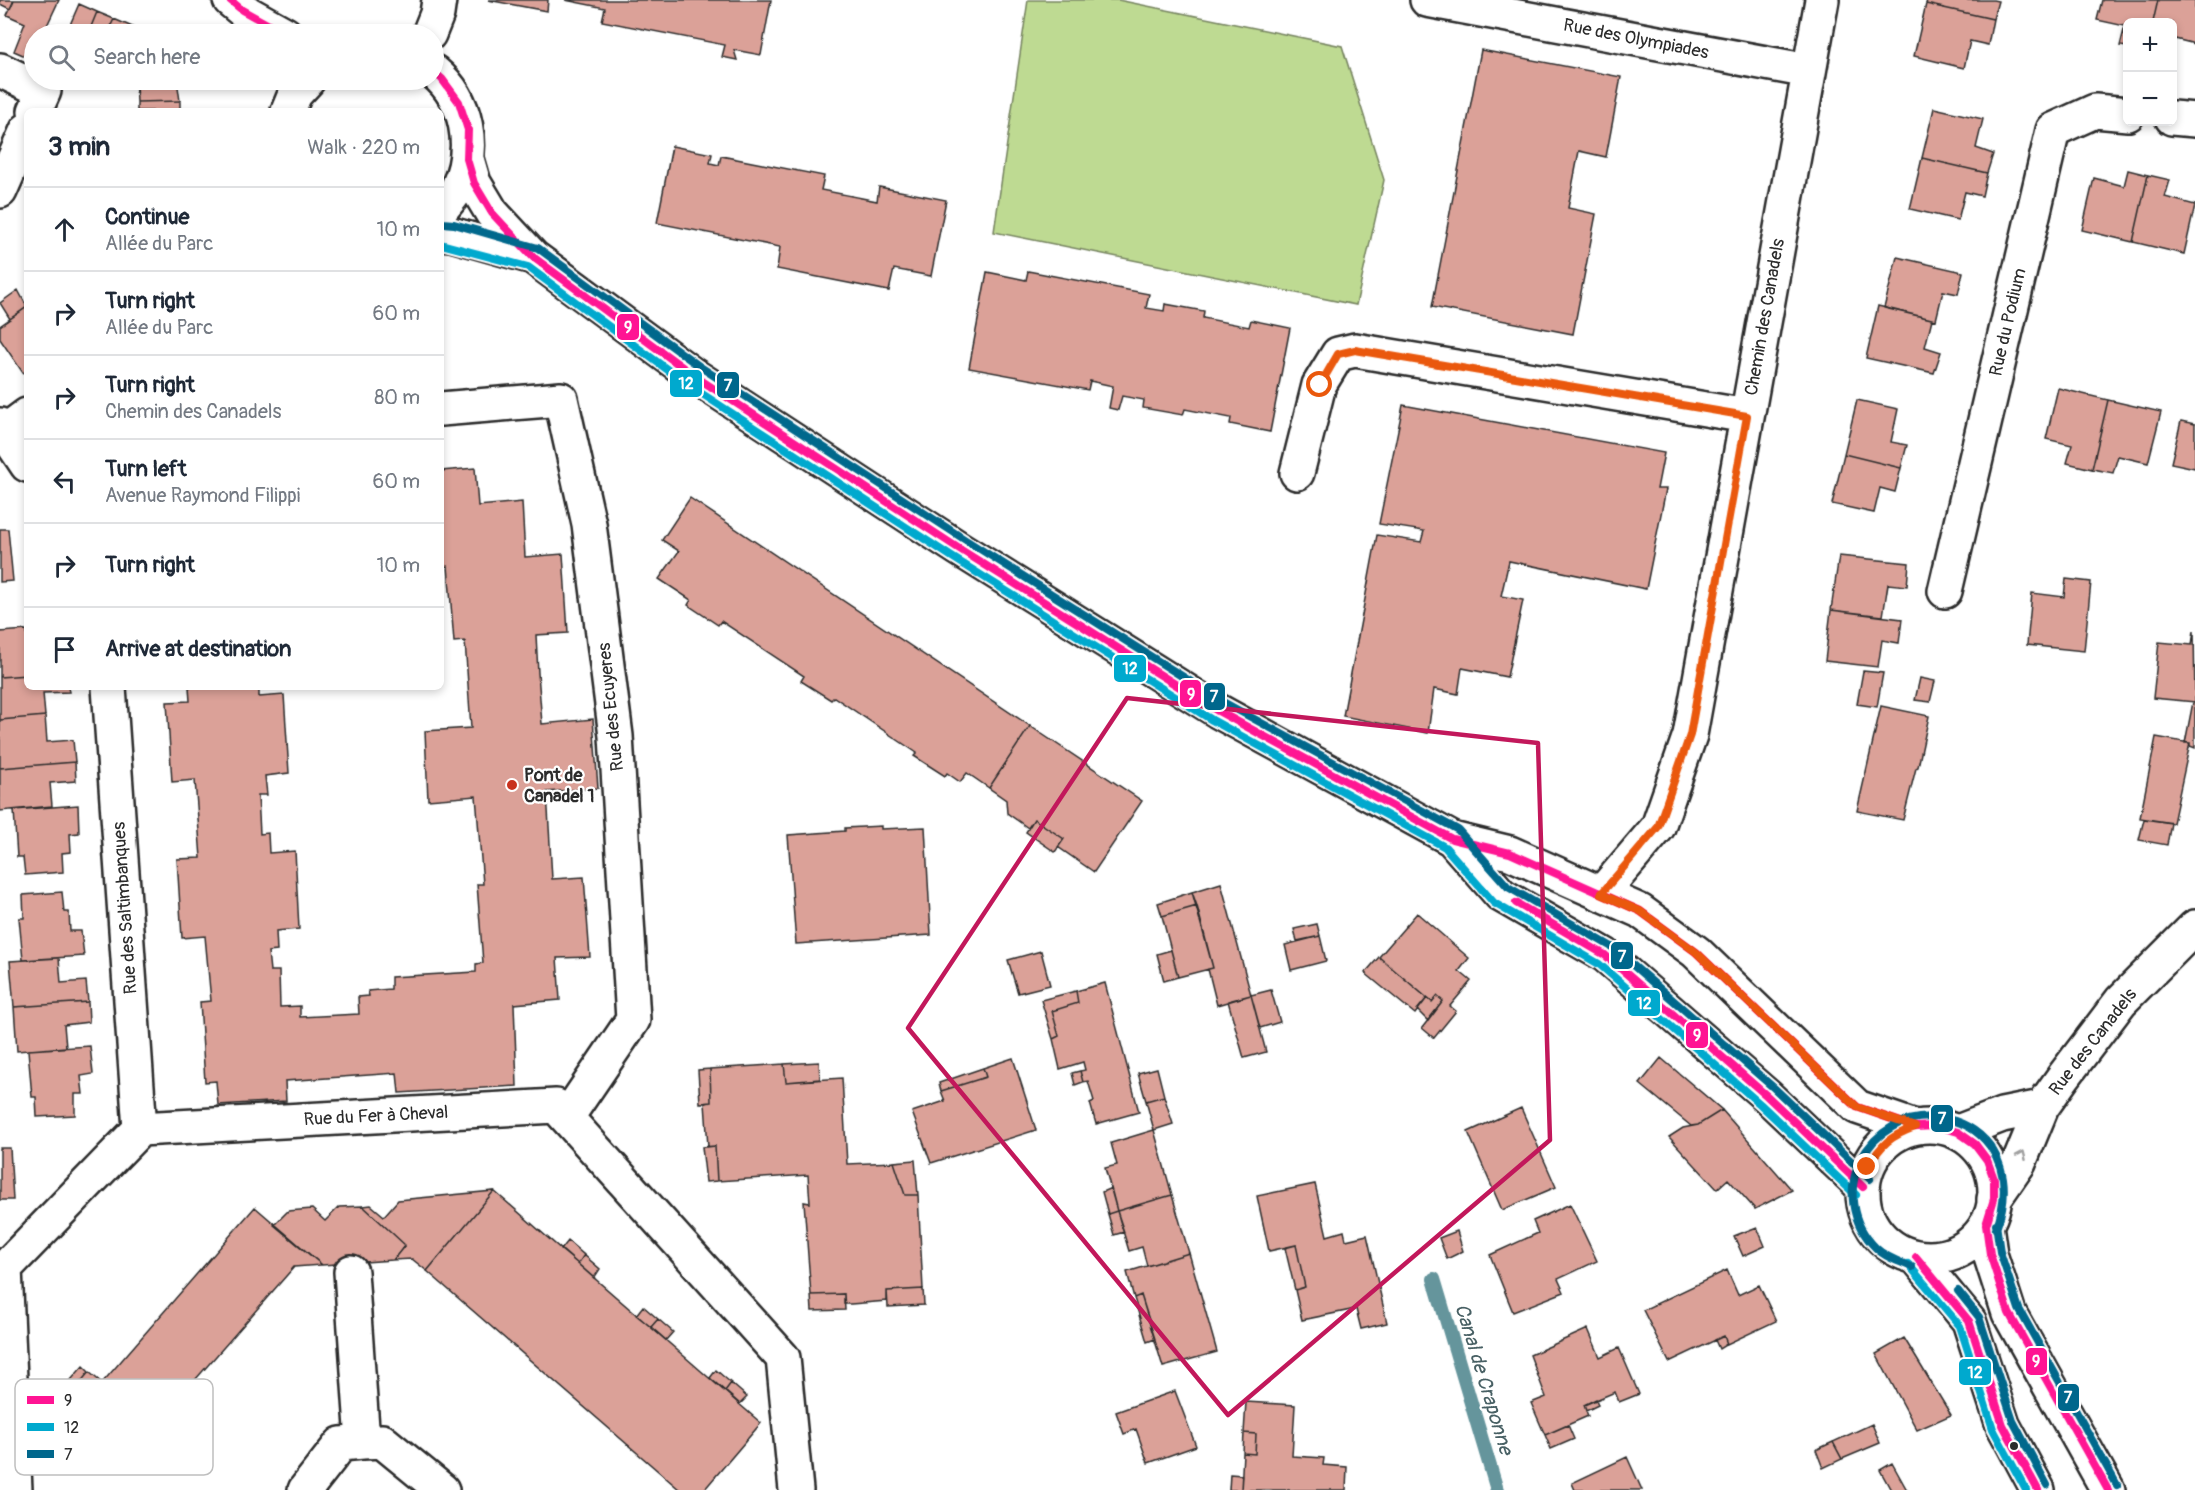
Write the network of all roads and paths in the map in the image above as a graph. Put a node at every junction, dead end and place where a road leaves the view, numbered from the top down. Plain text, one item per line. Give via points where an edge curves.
1 (439, 0) edge
2 (1427, 0) edge
3 (1822, 0) edge
4 (243, 15) edge
5 (263, 24) edge
6 (433, 24) edge
7 (0, 70) edge
8 (1809, 71) junction
9 (24, 81) edge
10 (444, 82) edge
11 (42, 90) edge
12 (277, 90) edge
13 (299, 90) edge
14 (36, 108) edge
15 (281, 108) edge
16 (289, 108) edge
17 (2123, 114) edge
18 (2177, 118) edge
19 (2195, 120) edge
20 (24, 137) edge
21 (467, 159) junction
22 (0, 191) edge
23 (444, 206) edge
24 (444, 233) edge
25 (533, 257) junction
26 (444, 409) edge
27 (1747, 416) junction
28 (8, 427) edge
29 (24, 459) edge
30 (1297, 473) dead end
31 (1945, 591) dead end
32 (109, 690) edge
33 (1452, 839) junction
34 (1601, 894) junction
35 (2195, 927) edge
36 (2042, 1107) junction
37 (567, 1117) junction
38 (1915, 1127) junction
39 (141, 1129) junction
40 (1958, 1132) junction
41 (1863, 1187) junction
42 (1990, 1212) junction
43 (1916, 1257) junction
44 (2, 1268) edge
45 (351, 1272) dead end
46 (363, 1442) junction
47 (15, 1490) edge
48 (305, 1490) edge
49 (442, 1490) edge
50 (796, 1490) edge
51 (2038, 1490) edge
52 (2108, 1490) edge

1 - 6 street
2 - 8 street, Rue des Olympiades
3 - 8 street, Chemin des Canadels
4 - 5 street
7 - 9 street
8 - 27 street, Chemin des Canadels
10 - 21 street via 459,102 468,130
11 - 14 street
12 - 15 street
13 - 16 street
17 - 31 street, Rue du Podium via 2095,111 2053,130
18 - 19 street
20 - 22 street
21 - 23 street via 458,188
21 - 25 street via 474,183 492,213
24 - 25 street
25 - 33 street via 693,375 968,554 1218,711
26 - 37 street, Rue des Ecuyeres via 561,399 589,524 616,736 633,1020
27 - 30 street via 1355,350 1338,354 1320,385
27 - 34 street, Chemin des Canadels via 1690,735 1658,827
28 - 29 street
32 - 39 street, Rue des Saltimbanques
33 - 34 street via 1510,853
33 - 41 street via 1501,894 1605,955 1767,1096
34 - 38 street via 1640,911 1696,952 1857,1107
35 - 36 street, Rue des Canadels via 2121,1001
36 - 40 street, Rue des Canadels
42 -> 36 street, Rue des Canadels via 2019,1163
37 - 39 street, Rue du Fer à Cheval via 556,1106
37 - 50 street, Rue du Fer à Cheval via 783,1358
38 - 40 street via 1937,1126
38 - 41 street via 1895,1134 1879,1148 1867,1167
39 - 44 street
40 - 42 street via 1975,1144 1987,1160 1994,1179
41 - 43 street via 1864,1206 1871,1224 1891,1245
42 - 43 street via 1973,1241 1956,1252
42 - 52 street via 1990,1254 2009,1313
43 - 51 street via 1969,1321 2003,1425
44 - 47 street
45 - 46 street
46 - 48 street via 341,1444
46 - 49 street via 382,1441

